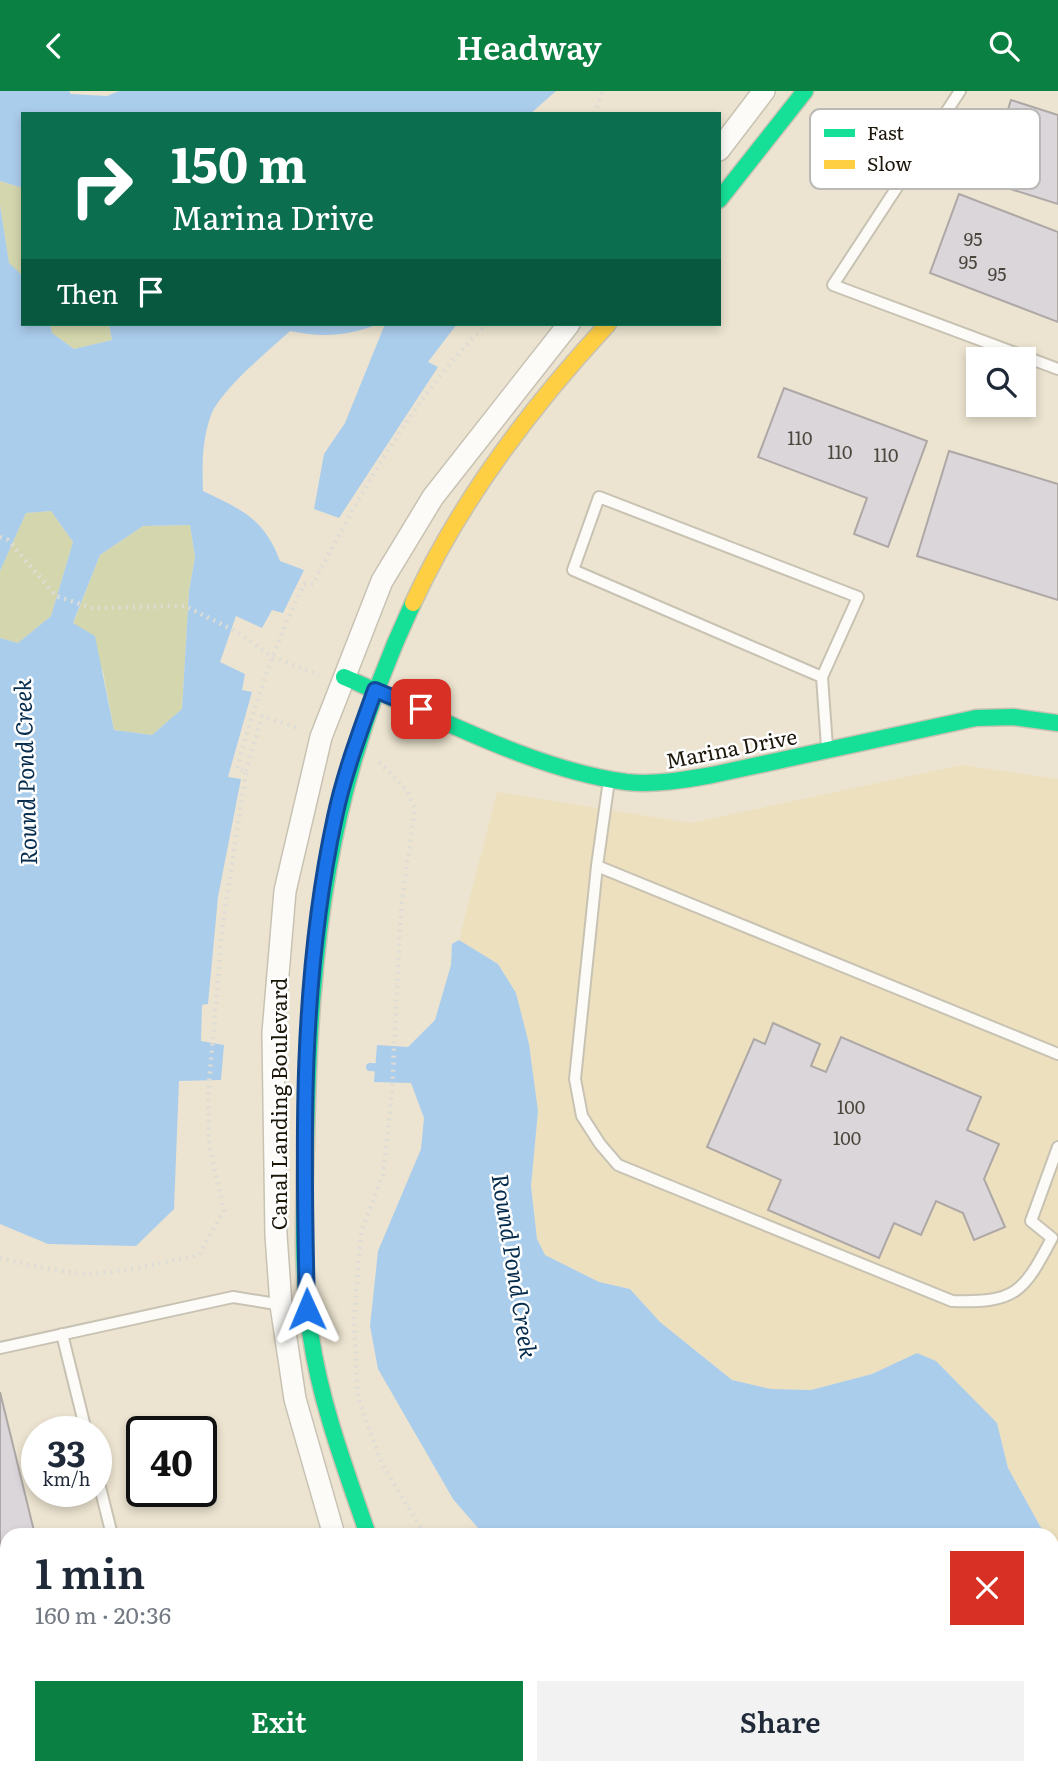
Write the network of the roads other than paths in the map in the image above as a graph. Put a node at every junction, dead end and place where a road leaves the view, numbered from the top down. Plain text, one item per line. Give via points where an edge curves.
1 (764, 91) edge
2 (804, 91) edge
3 (960, 91) edge
4 (948, 109) edge
5 (721, 147) edge
6 (896, 189) edge
7 (721, 197) edge
8 (567, 326) edge
9 (606, 326) edge
10 (1058, 369) edge
11 (344, 677) junction
12 (822, 677) junction
13 (375, 690) junction
14 (1058, 723) edge
15 (827, 749) junction
16 (609, 780) junction
17 (597, 866) junction
18 (1058, 1054) edge
19 (1058, 1147) edge
20 (281, 1305) junction
21 (307, 1309) junction
22 (62, 1334) junction
23 (0, 1348) edge
24 (82, 1416) edge
25 (105, 1507) edge
26 (110, 1528) edge
27 (332, 1528) edge
28 (366, 1528) edge

1 - 5 street
2 - 7 street
3 - 4 lane
6 - 10 lane via 834,285
8 - 11 street, Canal Landing Boulevard via 433,497 382,581
9 - 13 street, Canal Landing Boulevard via 524,419 477,489 430,564
11 - 13 street, Marina Drive
11 - 20 street, Canal Landing Boulevard via 303,803 285,891 277,966 273,1033
12 - 12 lane via 858,597 599,497 573,570
12 - 15 lane
13 - 16 street, Marina Drive via 548,764
13 - 21 street, Canal Landing Boulevard via 335,814 309,981
14 - 15 street, Marina Drive via 976,718
15 - 16 street, Marina Drive via 672,782
16 - 17 lane
17 - 18 lane
17 - 19 lane via 575,1079 582,1116 618,1165 952,1301 1006,1299 1022,1287 1052,1238 1031,1221
20 - 21 lane
20 - 22 lane via 233,1297
20 - 27 street, Canal Landing Boulevard via 295,1399
21 - 28 street, Canal Landing Boulevard via 324,1397
22 - 23 lane
22 - 24 lane
25 - 26 lane

